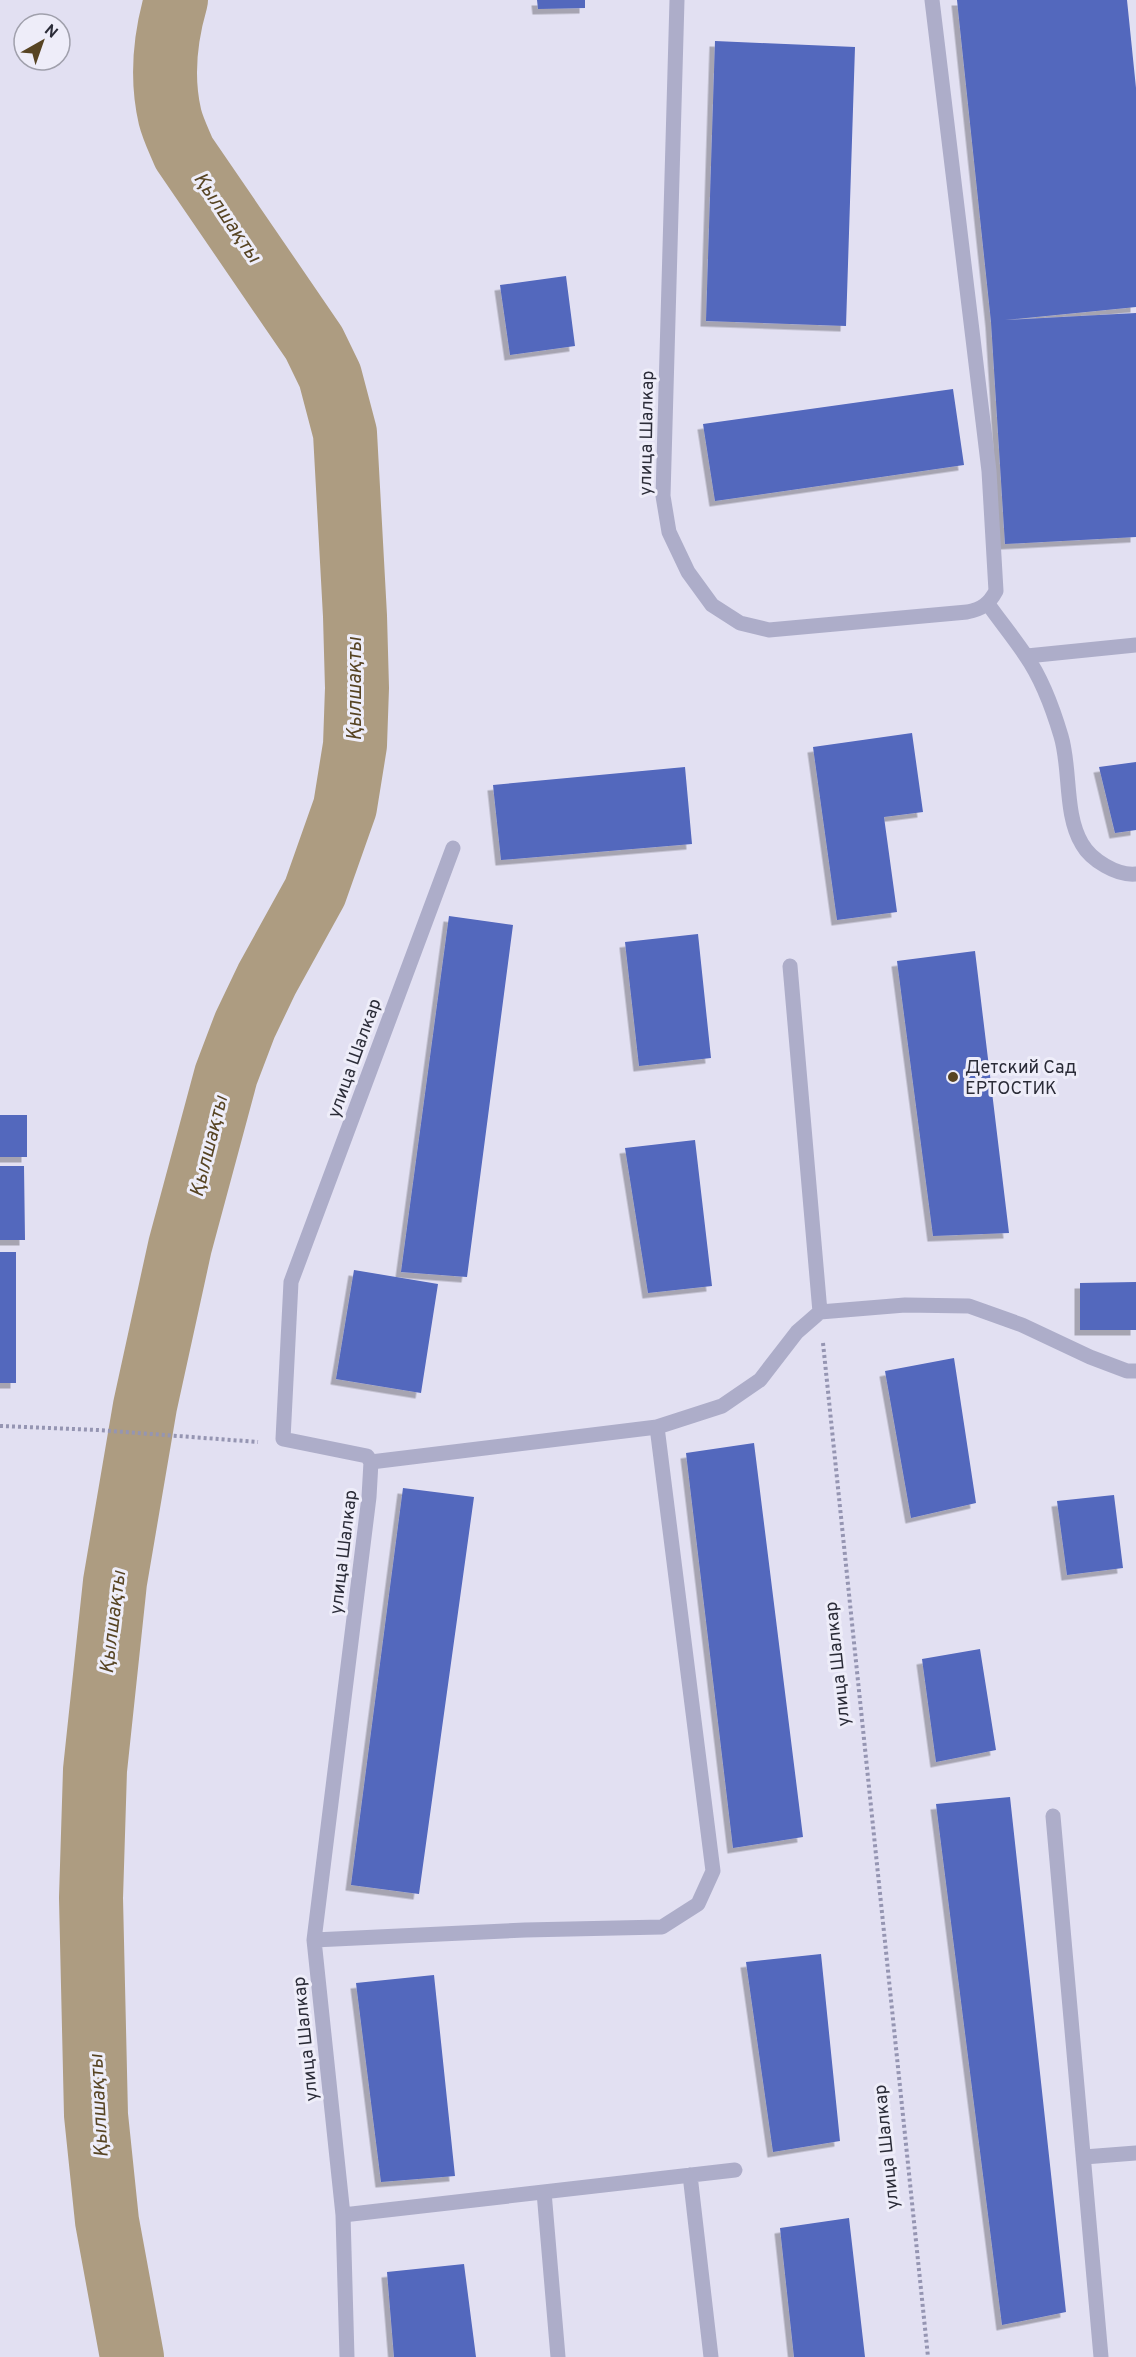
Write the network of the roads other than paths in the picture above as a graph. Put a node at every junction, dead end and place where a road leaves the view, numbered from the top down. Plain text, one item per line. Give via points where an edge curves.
1 (677, 0) edge
2 (932, 0) edge
3 (988, 604) junction
4 (1136, 645) edge
5 (1027, 656) junction
6 (453, 848) dead end
7 (1136, 874) edge
8 (790, 966) dead end
9 (820, 1312) junction
10 (1136, 1371) edge
11 (657, 1427) junction
12 (371, 1462) junction
13 (1053, 1816) dead end
14 (315, 1940) junction
15 (1136, 2153) edge
16 (1084, 2157) junction
17 (735, 2170) dead end
18 (690, 2175) junction
19 (544, 2192) junction
20 (343, 2215) junction
21 (346, 2357) edge
22 (558, 2357) edge
23 (711, 2357) edge
24 (1101, 2357) edge

1 - 3 street, улица Шалкар via 663,496 669,532 688,572 712,605 740,623 769,630 968,612
2 - 3 street via 989,471 996,591
3 - 5 street
4 - 5 street
5 - 7 street via 1062,738 1075,831 1096,859 1112,869
6 - 12 street, улица Шалкар via 291,1282 283,1439 367,1456
8 - 9 street
9 - 10 street via 905,1305 969,1306 1023,1325 1090,1357
9 - 11 street via 797,1332 760,1380 738,1396 722,1406
11 - 12 street
11 - 14 street via 713,1871 698,1904 662,1927
12 - 14 street, улица Шалкар
13 - 16 street
14 - 20 street, улица Шалкар
15 - 16 street
16 - 24 street
17 - 18 street
18 - 19 street
18 - 23 street
19 - 20 street
19 - 22 street
20 - 21 street, улица Шалкар

